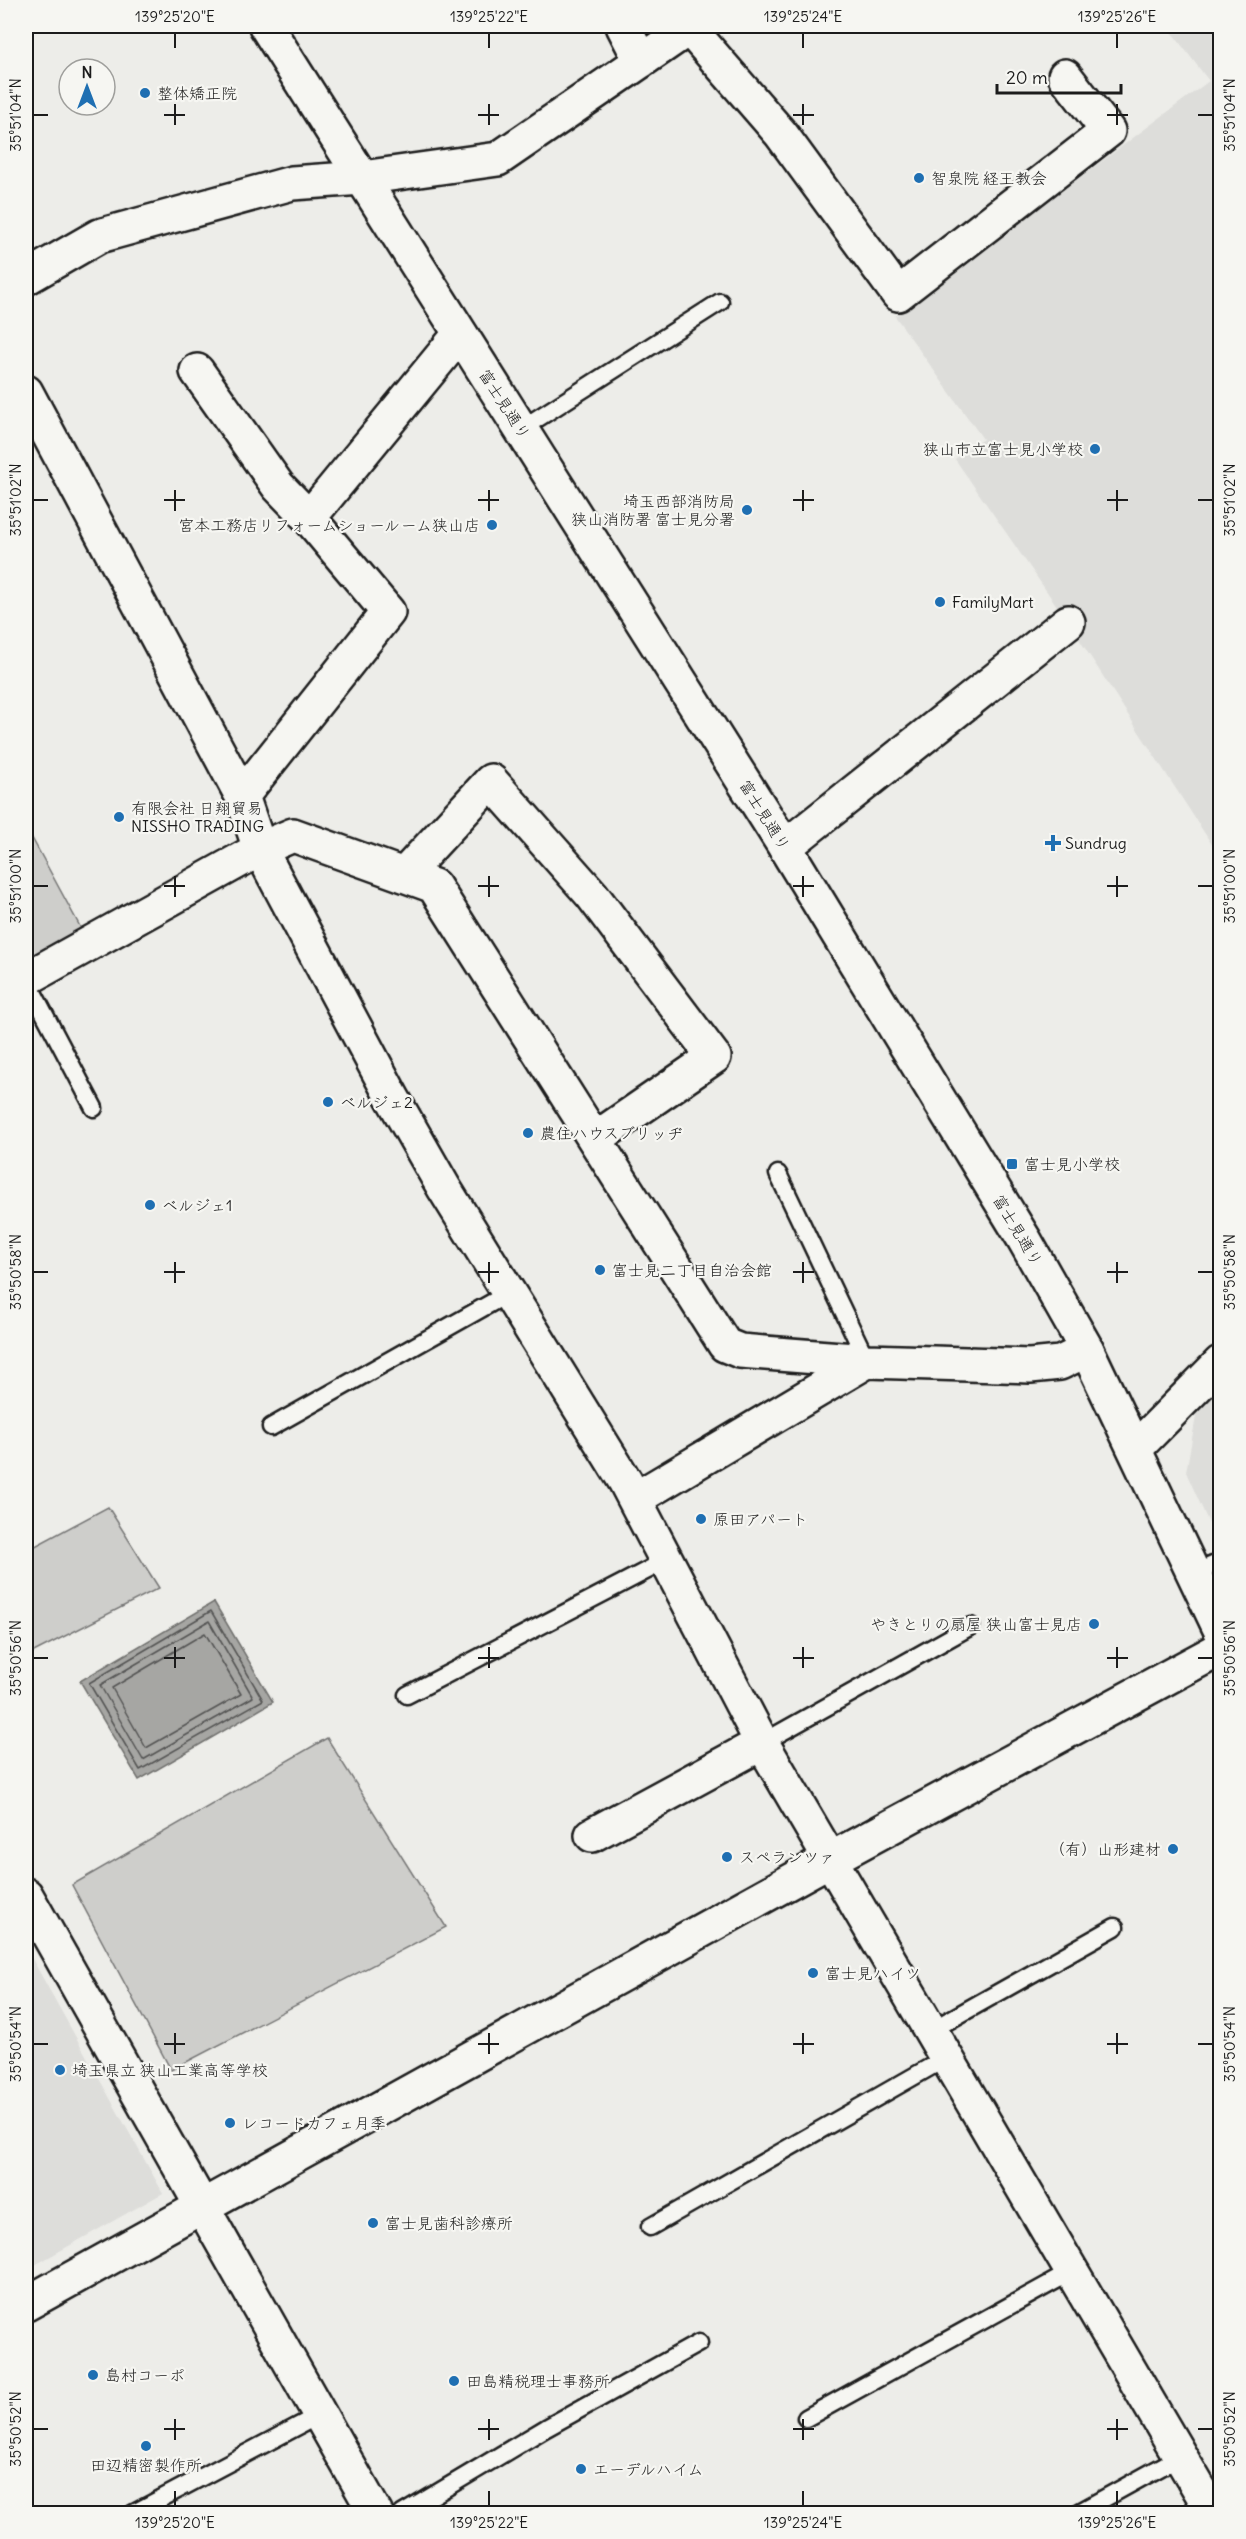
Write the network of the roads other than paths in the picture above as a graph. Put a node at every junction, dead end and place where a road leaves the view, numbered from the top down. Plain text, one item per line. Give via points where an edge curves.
1 (266, 26) edge
2 (623, 26) edge
3 (641, 61) junction
4 (1065, 76) dead end
5 (362, 178) junction
6 (26, 278) edge
7 (720, 302) dead end
8 (460, 333) junction
9 (197, 371) dead end
10 (26, 392) edge
11 (521, 429) junction
12 (309, 518) junction
13 (1068, 622) dead end
14 (242, 796) junction
15 (785, 847) junction
16 (260, 849) junction
17 (404, 875) junction
18 (26, 979) edge
19 (94, 1108) dead end
20 (595, 1139) junction
21 (778, 1174) dead end
22 (509, 1293) junction
23 (1087, 1350) junction
24 (867, 1361) junction
25 (1221, 1363) edge
26 (271, 1426) dead end
27 (1135, 1449) junction
28 (636, 1499) junction
29 (667, 1560) junction
30 (1207, 1568) edge
31 (971, 1626) dead end
32 (1221, 1629) edge
33 (1221, 1649) edge
34 (407, 1695) dead end
35 (762, 1743) junction
36 (592, 1835) dead end
37 (829, 1860) junction
38 (26, 1895) edge
39 (1116, 1927) dead end
40 (938, 2045) junction
41 (201, 2207) junction
42 (650, 2227) dead end
43 (1071, 2272) junction
44 (26, 2304) edge
45 (699, 2343) dead end
46 (320, 2415) junction
47 (806, 2418) dead end
48 (1180, 2456) junction
49 (132, 2514) edge
50 (376, 2514) edge
51 (402, 2514) edge
52 (1076, 2514) edge
53 (1214, 2514) edge

1 - 5 street, 富士見通り
2 - 3 street
3 - 4 street via 689,28 781,134 898,294 1108,131
3 - 5 street via 498,159
5 - 6 street via 292,183 99,236
5 - 8 street, 富士見通り
7 - 11 lane
8 - 11 street, 富士見通り
8 - 12 street
9 - 12 street via 278,486
10 - 14 street
11 - 15 street, 富士見通り
12 - 14 street via 388,612
13 - 15 street
14 - 16 street
15 - 23 street, 富士見通り via 1024,1239
16 - 17 street via 293,835
16 - 18 street
16 - 22 street via 392,1097
17 - 20 street via 434,886
17 - 20 street via 491,781 592,895 714,1057
18 - 19 lane
20 - 24 street via 725,1345 740,1351
21 - 24 lane
22 - 26 lane
22 - 28 street
23 - 24 street via 1059,1363 1030,1366
23 - 27 street, 富士見通り
24 - 28 street
25 - 27 street
27 - 30 street, 富士見通り
28 - 29 street
29 - 34 lane
29 - 35 street
30 - 32 street, 富士見通り
31 - 35 lane
33 - 37 street
35 - 36 street
35 - 37 street
37 - 40 street
37 - 41 street
38 - 41 street
39 - 40 lane
40 - 42 lane
40 - 43 street
41 - 44 street
41 - 46 street
43 - 47 lane
43 - 48 street
45 - 51 lane
46 - 49 lane
46 - 50 street
48 - 52 lane
48 - 53 street

